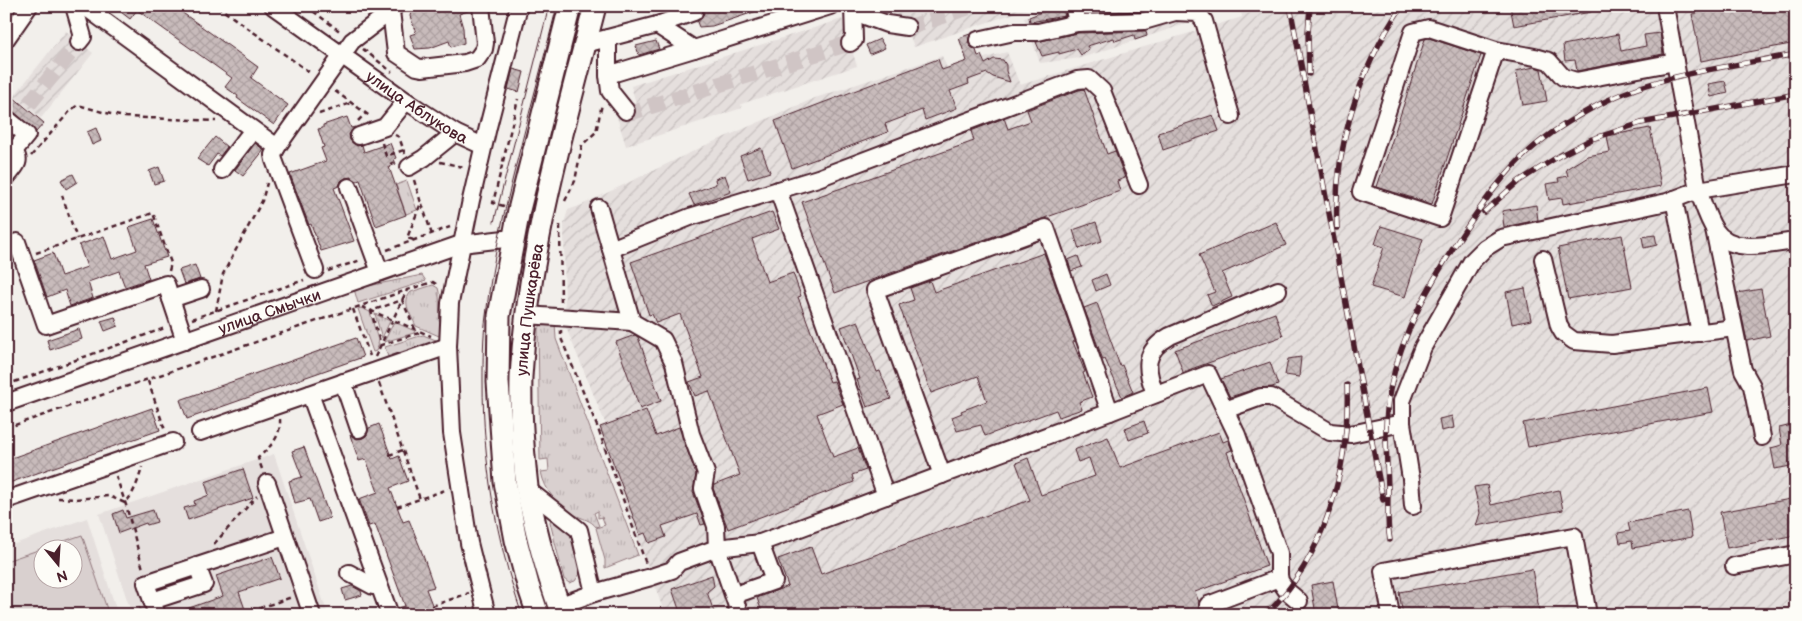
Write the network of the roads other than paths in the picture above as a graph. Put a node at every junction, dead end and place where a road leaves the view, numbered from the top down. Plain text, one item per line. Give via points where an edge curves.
1 (29, 6) edge
2 (74, 6) edge
3 (84, 6) edge
4 (273, 6) edge
5 (482, 6) edge
6 (519, 6) edge
7 (570, 6) edge
8 (595, 6) edge
9 (830, 6) edge
10 (853, 6) edge
11 (858, 6) edge
12 (1076, 6) edge
13 (1665, 6) edge
14 (393, 9) edge
15 (1174, 9) edge
16 (694, 12) dead end
17 (1077, 23) junction
18 (657, 24) junction
19 (907, 27) tunnel mouth
20 (6, 38) edge
21 (608, 38) junction
22 (978, 40) dead end
23 (79, 42) tunnel mouth
24 (850, 42) dead end
25 (585, 44) junction
26 (694, 49) junction
27 (1496, 50) junction
28 (342, 56) junction
29 (1675, 62) junction
30 (608, 75) junction
31 (406, 101) junction
32 (626, 111) dead end
33 (1231, 116) dead end
34 (6, 118) edge
35 (248, 126) junction
36 (455, 133) junction
37 (359, 136) dead end
38 (483, 146) junction
39 (13, 153) edge
40 (275, 154) junction
41 (402, 164) road end
42 (222, 170) dead end
43 (1796, 174) edge
44 (6, 178) edge
45 (1139, 185) dead end
46 (349, 187) dead end
47 (778, 190) junction
48 (1698, 190) junction
49 (1674, 199) junction
50 (599, 208) dead end
51 (1714, 229) junction
52 (513, 238) junction
53 (16, 242) dead end
54 (536, 243) junction
55 (462, 244) junction
56 (1796, 246) edge
57 (611, 249) junction
58 (1543, 259) dead end
59 (380, 272) junction
60 (315, 274) road end
61 (201, 289) dead end
62 (1278, 290) dead end
63 (168, 292) junction
64 (526, 315) junction
65 (632, 322) junction
66 (1734, 328) junction
67 (1700, 333) junction
68 (185, 341) junction
69 (441, 342) junction
70 (343, 382) junction
71 (310, 394) junction
72 (1155, 394) junction
73 (7, 401) edge
74 (1225, 410) junction
75 (1110, 412) junction
76 (1402, 423) junction
77 (359, 429) dead end
78 (200, 432) dead end
79 (1762, 437) dead end
80 (171, 442) road end
81 (942, 475) junction
82 (267, 483) road end
83 (527, 489) junction
84 (886, 496) junction
85 (6, 500) edge
86 (1414, 506) dead end
87 (285, 537) junction
88 (760, 543) junction
89 (717, 548) junction
90 (1796, 554) edge
91 (198, 566) junction
92 (1734, 566) dead end
93 (349, 573) dead end
94 (1280, 578) junction
95 (378, 584) junction
96 (743, 592) dead end
97 (594, 593) junction
98 (1299, 601) dead end
99 (1208, 604) dead end
100 (155, 608) edge
101 (560, 610) edge
102 (537, 614) edge
103 (312, 615) edge
104 (390, 615) edge
105 (487, 615) edge
106 (740, 615) edge
107 (1391, 615) edge
108 (1588, 615) edge

1 - 20 street
2 - 23 street via 84,37
3 - 35 street
4 - 28 street, улица Аблукова
5 - 14 street via 485,43 481,55 465,63 426,68 417,67 396,53
6 - 38 street
7 - 52 main road, улица Пушкарёва
8 - 25 main road, улица Пушкарёва
9 - 26 street
10 - 24 street via 854,40
11 - 19 street via 864,16
12 - 17 street
13 - 29 street
14 - 28 street via 352,41
15 - 17 street via 1144,21
15 - 33 street via 1198,13 1204,21
16 - 18 street
17 - 22 street
18 - 21 street
18 - 26 street
21 - 25 street
21 - 30 street
25 - 54 main road, улица Пушкарёва
26 - 30 street
27 - 27 street via 1440,218 1360,192 1413,32 1429,28
27 - 29 street via 1549,61 1563,77 1576,80
28 - 31 street, улица Аблукова
28 - 40 street
29 - 48 street
30 - 32 street via 610,91
31 - 36 street, улица Аблукова
31 - 37 street via 383,133
34 - 39 street via 27,135
35 - 40 street
35 - 42 street
36 - 38 street, улица Аблукова
36 - 41 street via 424,158
38 - 55 street, улица Аблукова
39 - 44 street
40 - 60 street
43 - 48 street
45 - 47 street via 1102,91 1089,79 1077,80 818,178
46 - 59 street
47 - 57 street via 690,218
47 - 84 street
48 - 49 street
48 - 51 street
49 - 67 street
49 - 76 street via 1501,238 1486,248 1472,261 1423,347 1402,400
50 - 57 street
51 - 56 street via 1720,237 1744,246 1795,241
51 - 66 street
52 - 54 main road, улица Смычки
52 - 55 street, улица Смычки
52 - 102 main road, улица Пушкарёва via 499,316 500,426 505,482 516,540
53 - 63 street via 46,325
54 - 64 main road, улица Пушкарёва
55 - 59 street, улица Смычки
55 - 69 street, улица Аблукова
57 - 65 street
58 - 67 street via 1559,326 1574,341 1612,344
59 - 68 street, улица Смычки
61 - 63 street
62 - 72 street via 1157,343 1148,364
63 - 68 street
64 - 65 street
64 - 83 main road, улица Пушкарёва via 521,379
65 - 89 street via 663,340 674,363 691,434 706,473 703,489 716,526
66 - 67 street
66 - 79 street via 1743,370 1752,386
68 - 73 street, улица Смычки
69 - 70 street
69 - 105 street, улица Аблукова via 460,490
70 - 71 street
70 - 77 street
71 - 78 street
71 - 95 street
72 - 74 street via 1208,374
72 - 75 street
74 - 76 street via 1261,397 1271,397 1330,432 1351,434
74 - 94 street via 1238,435 1279,553
75 - 81 street
75 - 81 street via 1046,228 875,290
76 - 86 street
80 - 85 street
81 - 84 street
82 - 87 street
83 - 97 street via 579,530
83 - 101 main road, улица Пушкарёва
84 - 88 street
87 - 91 street
87 - 103 street
88 - 89 street
88 - 96 street via 774,581
89 - 97 street via 679,562 672,570 651,578
89 - 106 street
90 - 92 street
91 - 100 street via 204,584
91 - 100 street via 146,583
93 - 95 street via 372,586
94 - 98 street via 1287,591
94 - 99 street
95 - 104 street
97 - 101 street
101 - 102 main road
107 - 108 street via 1383,571 1574,536

